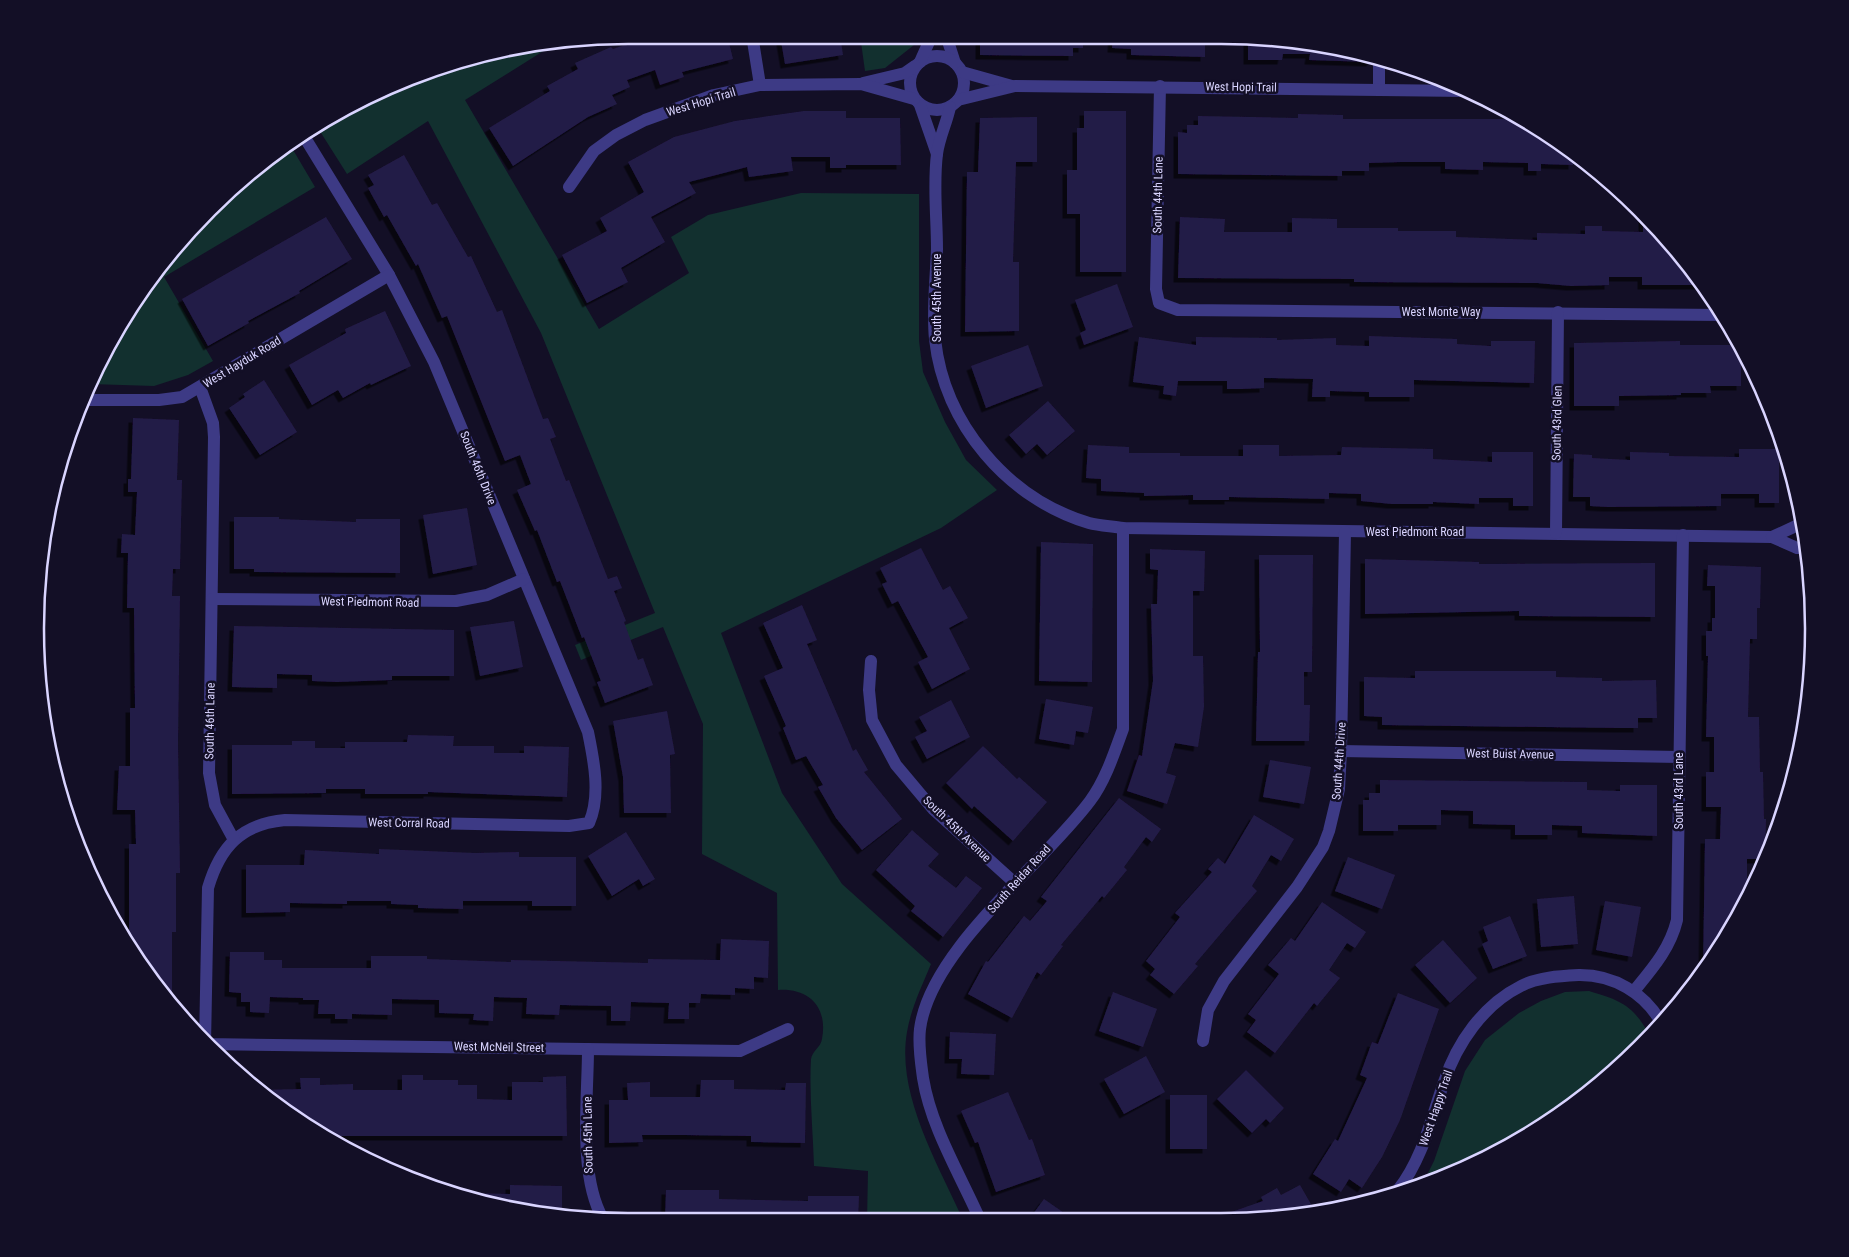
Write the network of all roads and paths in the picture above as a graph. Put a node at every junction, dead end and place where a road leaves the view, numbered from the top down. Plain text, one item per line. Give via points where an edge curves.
1 (753, 44) edge
2 (927, 44) edge
3 (949, 44) edge
4 (917, 64) junction
5 (1379, 66) edge
6 (958, 68) junction
7 (860, 84) junction
8 (760, 85) junction
9 (1015, 86) junction
10 (1160, 86) junction
11 (1379, 90) junction
12 (1450, 91) edge
13 (917, 102) junction
14 (954, 103) junction
15 (307, 140) edge
16 (937, 154) junction
17 (569, 187) dead end
18 (389, 274) junction
19 (1159, 303) joint
20 (1558, 312) junction
21 (1714, 316) edge
22 (200, 388) junction
23 (90, 400) edge
24 (1061, 511) joint
25 (1796, 526) edge
26 (1123, 528) junction
27 (1345, 532) junction
28 (1556, 533) junction
29 (1683, 535) junction
30 (1772, 537) junction
31 (1799, 548) edge
32 (524, 579) junction
33 (212, 599) junction
34 (871, 662) dead end
35 (1341, 751) junction
36 (1679, 757) junction
37 (589, 823) joint
38 (234, 840) junction
39 (1015, 883) junction
40 (1634, 992) junction
41 (1658, 1016) edge
42 (788, 1029) dead end
43 (206, 1032) edge
44 (1203, 1041) dead end
45 (217, 1044) edge
46 (588, 1048) junction
47 (1402, 1184) edge
48 (600, 1212) edge
49 (977, 1213) edge

1 - 8 street
2 - 4 street
3 - 6 street
4 - 6 street, West Hopi Trail via 938,56
4 - 7 street, West Hopi Trail via 905,73
4 - 13 street via 909,83
5 - 11 street
6 - 9 street, West Hopi Trail
6 - 14 street via 964,87
7 - 8 street, West Hopi Trail
7 - 13 street, West Hopi Trail
8 - 17 street, West Hopi Trail via 714,95 645,120 594,151
9 - 10 street, West Hopi Trail
9 - 14 street, West Hopi Trail
10 - 11 street, West Hopi Trail
10 - 19 street, South 44th Lane via 1156,289
11 - 12 street, West Hopi Trail
13 - 14 street, West Hopi Trail via 935,110
13 - 16 street, South 45th Avenue
14 - 16 street, South 45th Avenue
15 - 18 street, South 46th Drive
16 - 24 street, South 45th Avenue via 935,339 945,385 955,410 1001,472 1025,492
18 - 22 street, West Hayduk Road
18 - 32 street, South 46th Drive via 434,362
19 - 20 street, West Monte Way via 1178,310
20 - 21 street, West Monte Way
20 - 28 street, South 43rd Glen
22 - 23 street, West Hayduk Road via 182,398
22 - 33 street, South 46th Lane via 214,423
24 - 26 street, West Piedmont Road via 1090,523
25 - 30 street
26 - 27 street, West Piedmont Road
26 - 39 street, South Reidar Road via 1122,729 1112,760 1090,801
27 - 28 street, West Piedmont Road
27 - 35 street, South 44th Drive
28 - 29 street, West Piedmont Road
29 - 30 street, West Piedmont Road
29 - 36 street, South 43rd Lane
30 - 31 street
32 - 33 street, West Piedmont Road via 488,595 456,601
32 - 37 street, South 46th Drive via 588,732 594,772 594,811
33 - 38 street, South 46th Lane via 209,772 214,805
34 - 39 street, South 45th Avenue via 868,690 872,720 896,765 933,809
35 - 36 street, West Buist Avenue
35 - 44 street, South 44th Drive via 1339,790 1323,847 1297,887 1224,981 1208,1010
36 - 40 street, South 43rd Lane via 1677,920 1673,938 1665,952
37 - 38 street, West Corral Road via 569,826 285,820 258,825
38 - 43 street via 214,868 208,888
39 - 49 street, South Reidar Road via 939,977 928,999 920,1029 924,1081 930,1104
40 - 41 street
40 - 47 street, West Happy Trail via 1595,975 1570,976 1544,978 1521,986 1500,1000 1462,1040 1444,1079 1418,1159
42 - 46 street, West McNeil Street via 740,1051
45 - 46 street, West McNeil Street
46 - 48 street, South 45th Lane via 587,1162 589,1182

